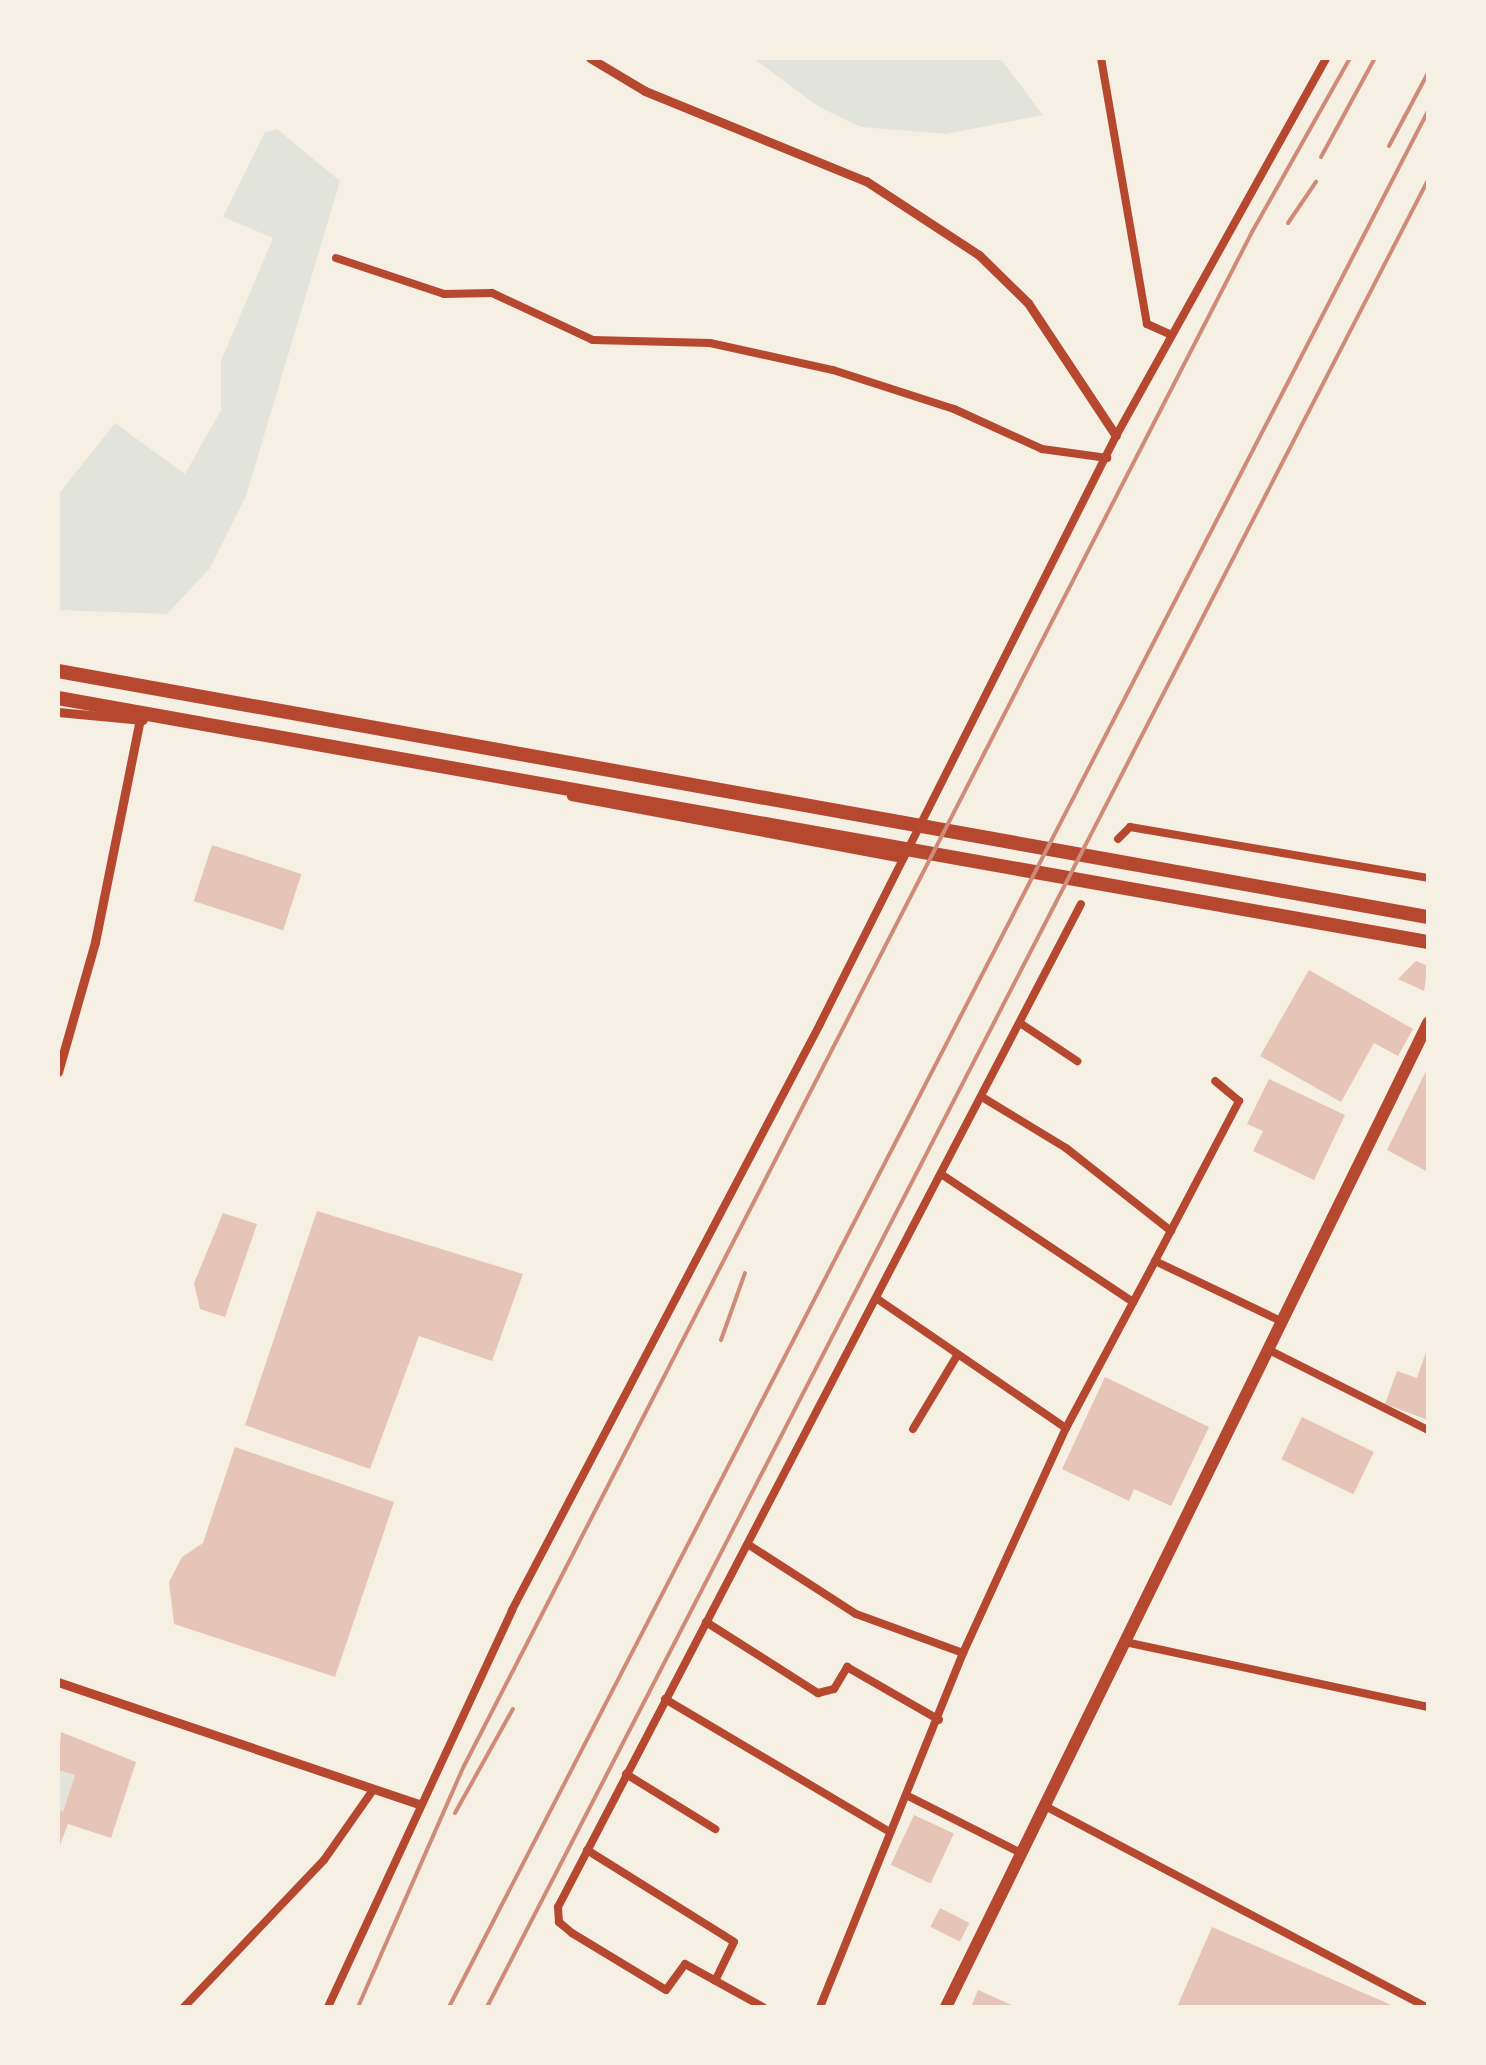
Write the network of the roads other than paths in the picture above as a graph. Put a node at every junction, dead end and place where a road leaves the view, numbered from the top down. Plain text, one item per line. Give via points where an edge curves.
1 (590, 58) edge
2 (1101, 58) edge
3 (1326, 58) edge
4 (336, 258) dead end
5 (1172, 335) junction
6 (1116, 436) junction
7 (1107, 458) junction
8 (58, 671) edge
9 (58, 698) edge
10 (58, 712) edge
11 (140, 719) junction
12 (1118, 839) dead end
13 (902, 858) junction
14 (1428, 878) edge
15 (1081, 904) dead end
16 (1428, 917) edge
17 (1428, 942) edge
18 (1020, 1023) junction
19 (1428, 1023) edge
20 (1077, 1061) dead end
21 (58, 1072) edge
22 (1215, 1081) dead end
23 (982, 1097) junction
24 (941, 1174) junction
25 (1171, 1231) junction
26 (1155, 1261) junction
27 (876, 1298) junction
28 (1133, 1302) junction
29 (1283, 1322) junction
30 (1269, 1350) junction
31 (958, 1354) junction
32 (1066, 1428) junction
33 (913, 1429) dead end
34 (1428, 1430) edge
35 (749, 1545) junction
36 (706, 1622) junction
37 (1125, 1642) junction
38 (963, 1653) junction
39 (58, 1682) edge
40 (665, 1699) junction
41 (1428, 1707) edge
42 (939, 1720) junction
43 (626, 1774) junction
44 (373, 1790) junction
45 (908, 1796) junction
46 (418, 1804) junction
47 (1045, 1806) junction
48 (715, 1829) dead end
49 (890, 1832) junction
50 (587, 1850) junction
51 (1021, 1853) junction
52 (715, 1981) junction
53 (184, 2007) edge
54 (328, 2007) edge
55 (763, 2007) edge
56 (820, 2007) edge
57 (946, 2007) edge
58 (1427, 2007) edge

1 - 6 street via 645,91 866,181 979,255 1028,303
2 - 5 street via 1147,324
3 - 5 street
4 - 7 street via 444,294 492,293 593,340 710,343 833,370 954,409 1042,449
5 - 6 street
6 - 7 street
7 - 13 street
8 - 16 highway
9 - 17 highway
10 - 11 street
11 - 13 street
11 - 21 street via 95,942
12 - 14 street via 1130,827
13 - 46 street
15 - 18 street
18 - 20 street
18 - 23 street
19 - 29 highway
22 - 25 street via 1239,1101
23 - 24 street
23 - 25 street via 1066,1148
24 - 27 street
24 - 28 street
25 - 26 street
26 - 28 street
26 - 29 street
27 - 31 street
27 - 35 street
28 - 32 street
29 - 30 highway
30 - 34 street
30 - 37 highway
31 - 32 street
31 - 33 street
32 - 38 street
35 - 36 street
35 - 38 street via 856,1614
36 - 40 street
36 - 42 street via 818,1693 834,1689 847,1667
37 - 41 street
37 - 47 highway
38 - 42 street
39 - 44 street
40 - 43 street
40 - 49 street
42 - 45 street
43 - 48 street
43 - 50 street
44 - 46 street
44 - 53 street via 324,1860
45 - 49 street
45 - 51 street
46 - 54 street
47 - 51 highway
47 - 58 street
49 - 56 street
50 - 52 street via 734,1942
50 - 52 street via 563,1894 559,1922 666,1990 685,1964
51 - 57 highway
52 - 55 street

